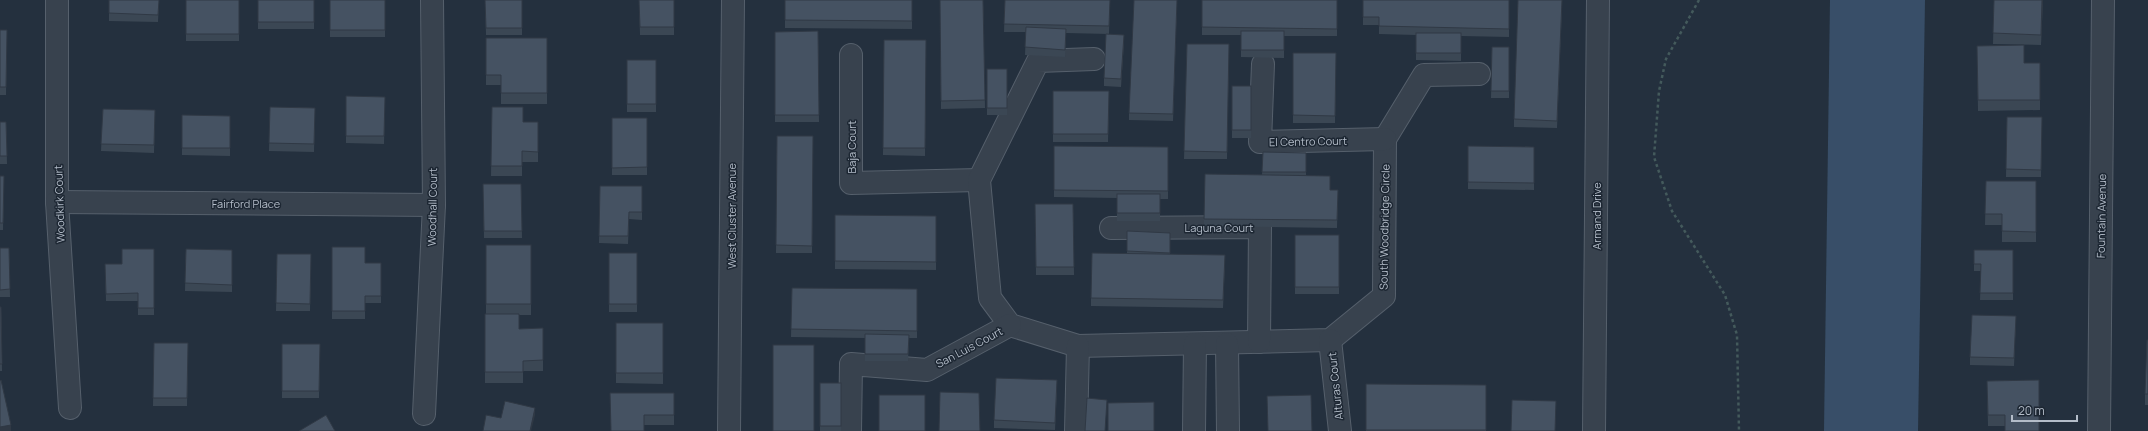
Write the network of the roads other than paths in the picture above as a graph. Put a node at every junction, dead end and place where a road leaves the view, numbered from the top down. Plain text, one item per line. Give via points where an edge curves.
1 (57, 0) edge
2 (432, 0) edge
3 (733, 0) edge
4 (1598, 0) edge
5 (2103, 0) edge
6 (851, 55) dead end
7 (1094, 59) dead end
8 (1263, 64) dead end
9 (1479, 74) dead end
10 (1385, 139) junction
11 (979, 180) junction
12 (57, 202) junction
13 (434, 205) junction
14 (1111, 228) dead end
15 (1010, 325) junction
16 (1330, 340) junction
17 (1259, 342) junction
18 (1195, 344) junction
19 (1230, 344) junction
20 (1078, 346) junction
21 (70, 408) dead end
22 (424, 414) dead end
23 (730, 431) edge
24 (850, 431) edge
25 (1076, 431) edge
26 (1194, 431) edge
27 (1228, 431) edge
28 (1340, 431) edge
29 (1594, 431) edge
30 (2099, 431) edge

1 - 12 street, Woodkirk Court
2 - 13 street, Woodhall Court
3 - 23 street, West Cluster Avenue
4 - 29 street, Armand Drive
5 - 30 street, Fountain Avenue
6 - 11 street, Baja Court via 851,183
7 - 11 street via 1038,61
8 - 10 street, El Centro Court via 1260,142
9 - 10 street via 1424,75
10 - 16 street, South Woodbridge Circle via 1384,296
11 - 15 street via 990,298
12 - 13 street, Fairford Place
12 - 21 street, Woodkirk Court
13 - 22 street, Woodhall Court
14 - 17 street, Laguna Court via 1260,227
15 - 20 street
15 - 24 street, San Luis Court via 927,370 851,364
16 - 17 street
16 - 28 street, Alturas Court
17 - 19 street
18 - 19 street
18 - 20 street
18 - 26 street
19 - 27 street
20 - 25 street

